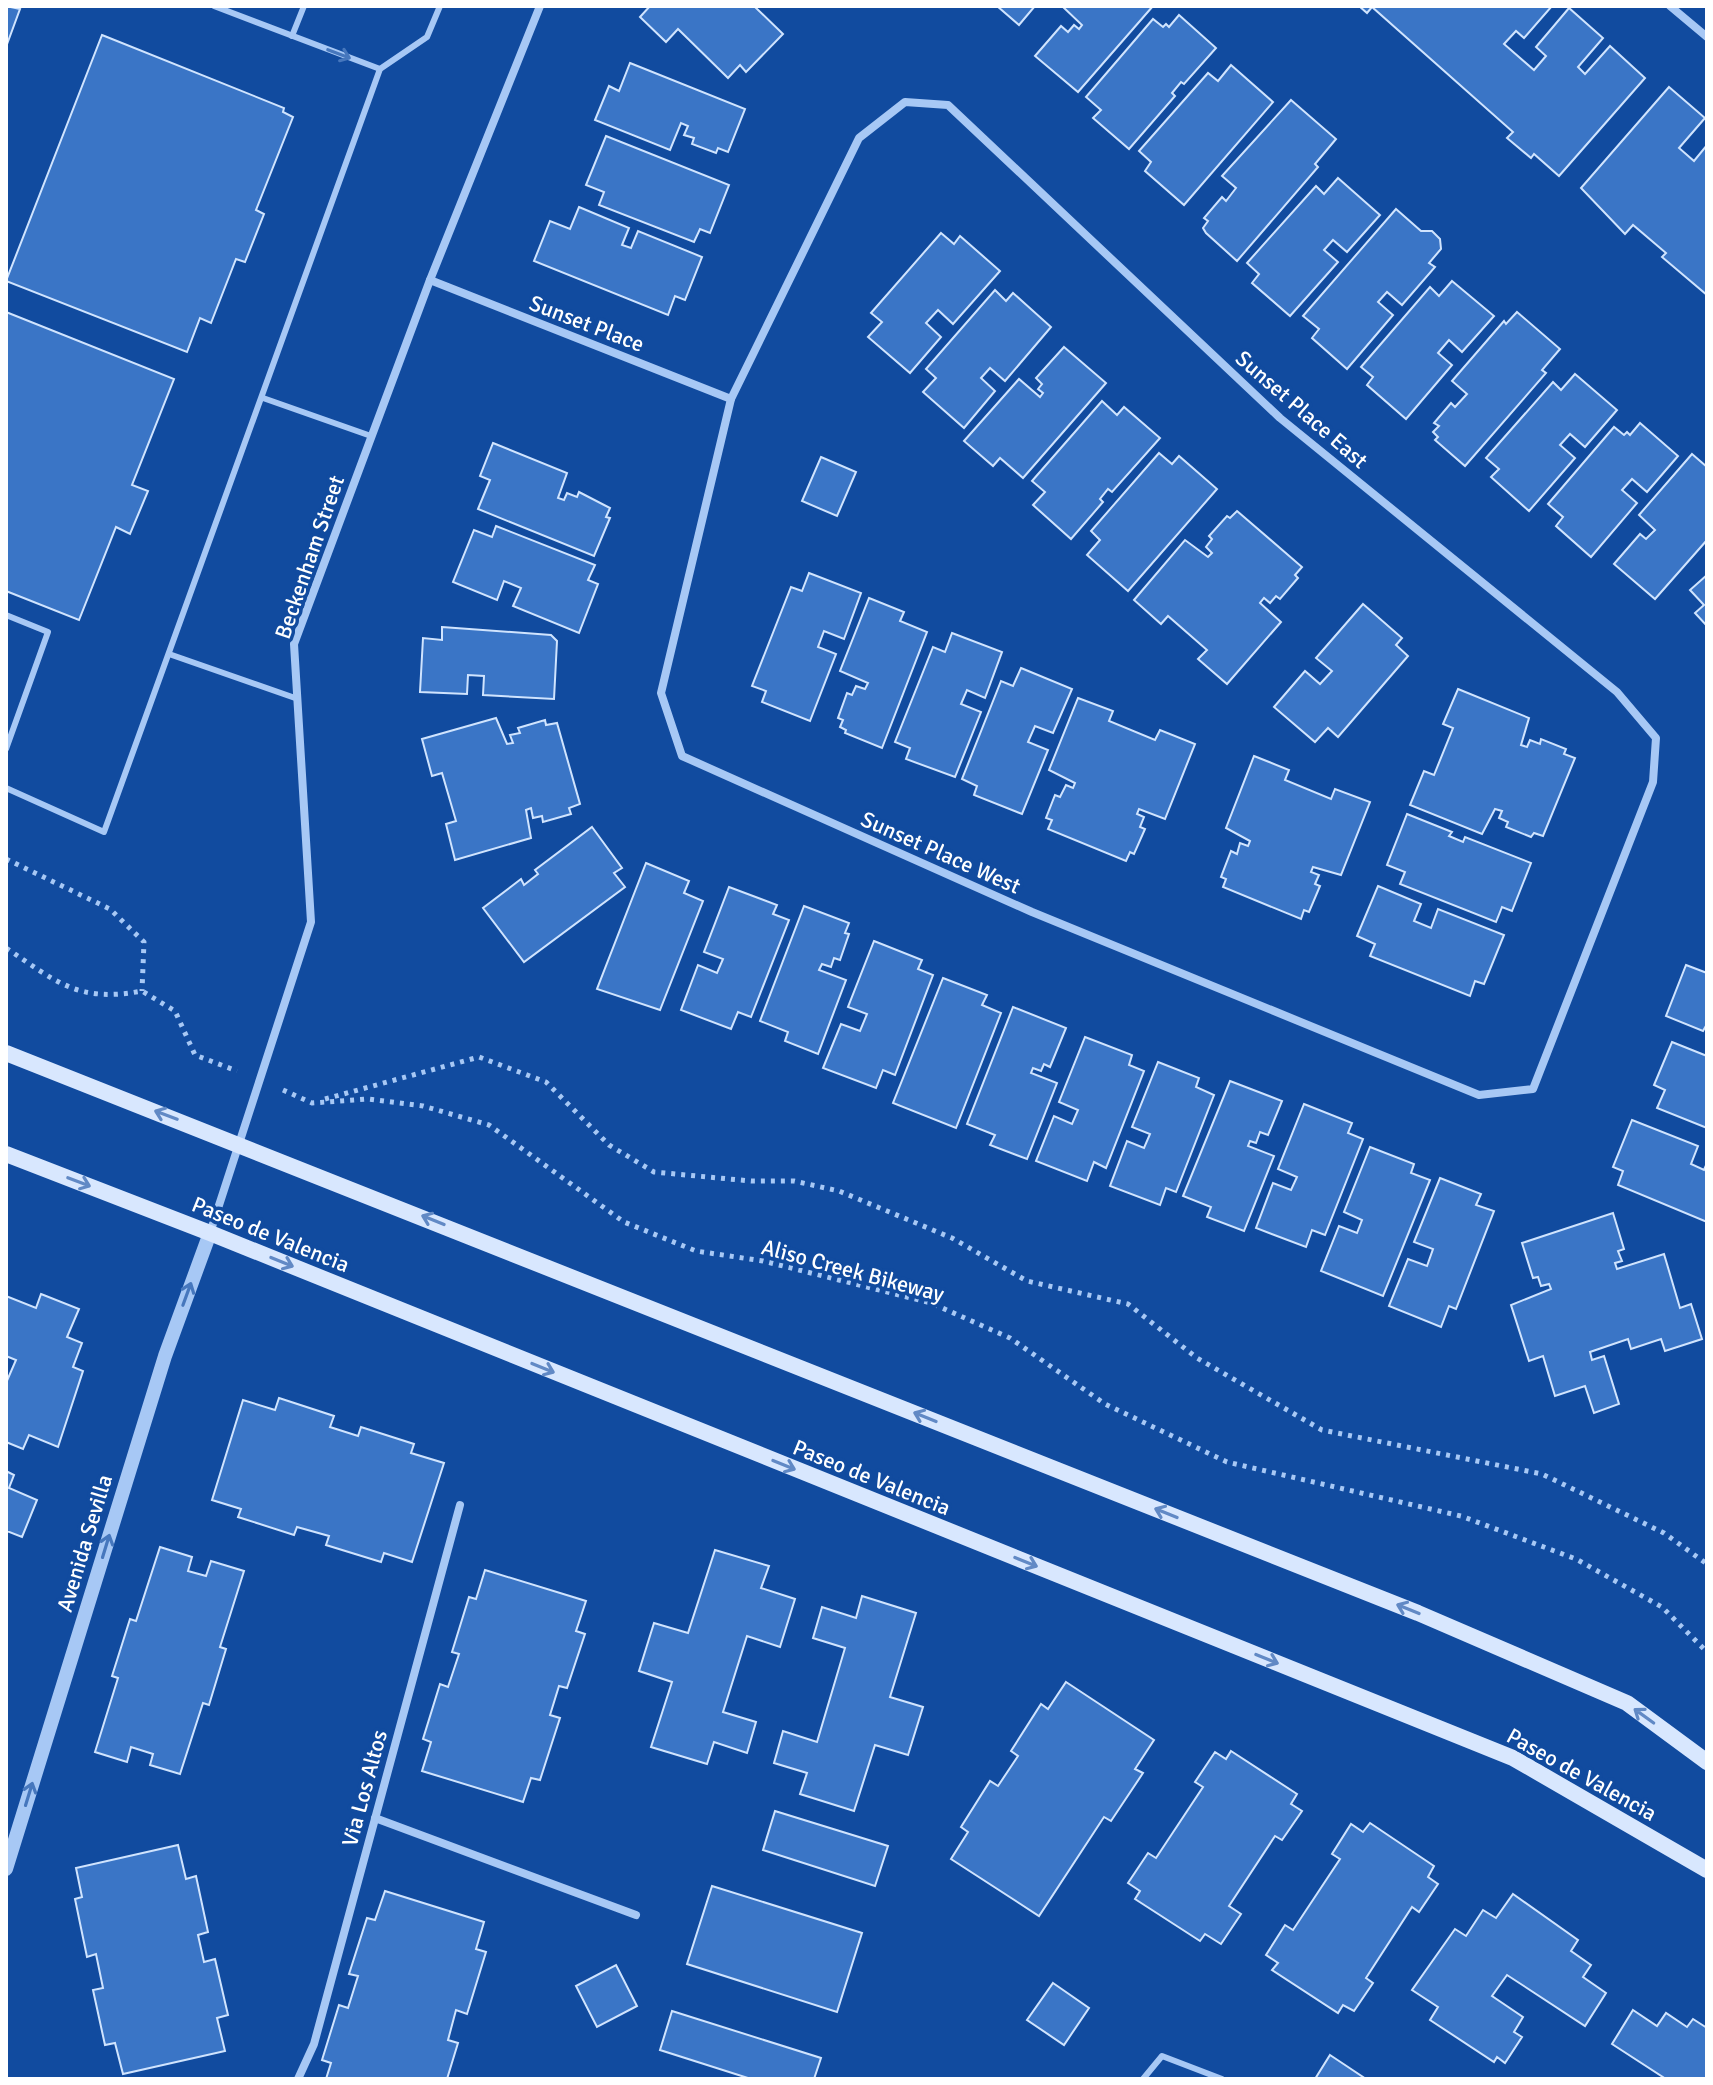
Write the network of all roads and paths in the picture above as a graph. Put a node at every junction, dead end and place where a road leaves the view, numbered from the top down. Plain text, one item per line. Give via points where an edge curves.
1 (214, 6) edge
2 (304, 6) edge
3 (440, 6) edge
4 (540, 6) edge
5 (1670, 6) edge
6 (292, 36) junction
7 (1707, 37) edge
8 (380, 69) junction
9 (430, 280) junction
10 (263, 398) junction
11 (731, 399) junction
12 (371, 436) junction
13 (6, 615) edge
14 (169, 654) junction
15 (298, 699) junction
16 (6, 749) edge
17 (6, 788) edge
18 (6, 859) edge
19 (6, 948) edge
20 (142, 991) junction
21 (6, 1053) edge
22 (258, 1080) junction
23 (1533, 1089) joint
24 (312, 1103) junction
25 (239, 1143) junction
26 (6, 1154) edge
27 (210, 1233) junction
28 (460, 1505) dead end
29 (1707, 1564) edge
30 (1707, 1652) edge
31 (1707, 1762) edge
32 (375, 1818) junction
33 (6, 1869) edge
34 (1707, 1870) edge
35 (636, 1915) dead end
36 (298, 2079) edge
37 (1143, 2079) edge
38 (1222, 2079) edge

1 - 6 lane
2 - 6 lane
3 - 8 lane via 427,37
4 - 9 street, Beckenham Street
5 - 7 street
6 -> 8 lane
8 - 10 lane
9 - 11 street, Sunset Place
9 - 12 street, Beckenham Street
10 - 12 lane
10 - 14 lane
11 - 23 street, Sunset Place West via 661,693 682,756 1032,912 1479,1095
11 - 23 street, Sunset Place East via 859,138 905,102 948,105 1280,418 1617,692 1656,738 1653,782
12 - 15 street, Beckenham Street via 294,644
13 - 16 lane via 48,632
14 - 15 lane
14 - 17 lane via 104,832
15 - 22 street, Beckenham Street via 311,922
18 - 20 path via 110,909 144,942
19 - 20 path via 65,988 109,997
20 - 22 path, Aliso Creek Bikeway via 175,1011 195,1055
25 -> 21 main road
22 - 24 path, Aliso Creek Bikeway
22 - 25 street, Beckenham Street
24 - 29 path via 479,1057 546,1082 609,1145 654,1172 794,1181 839,1191 952,1238 1027,1281 1128,1304 1197,1358 1322,1430 1542,1474 1664,1533
24 - 30 path, Aliso Creek Bikeway via 368,1099 423,1106 489,1125 624,1222 696,1251 763,1261 931,1303 1010,1338 1105,1404 1227,1462 1461,1516 1576,1559 1662,1607
25 - 27 street, Beckenham Street
31 -> 25 main road via 1627,1703 1418,1613
26 -> 27 main road, Paseo de Valencia
33 -> 27 street, Avenida Sevilla via 165,1356
27 -> 34 main road, Paseo de Valencia via 1513,1758
28 - 32 street, Via Los Altos
32 - 35 street
32 - 36 street, Via Los Altos via 314,2044
37 - 38 lane via 1162,2056

